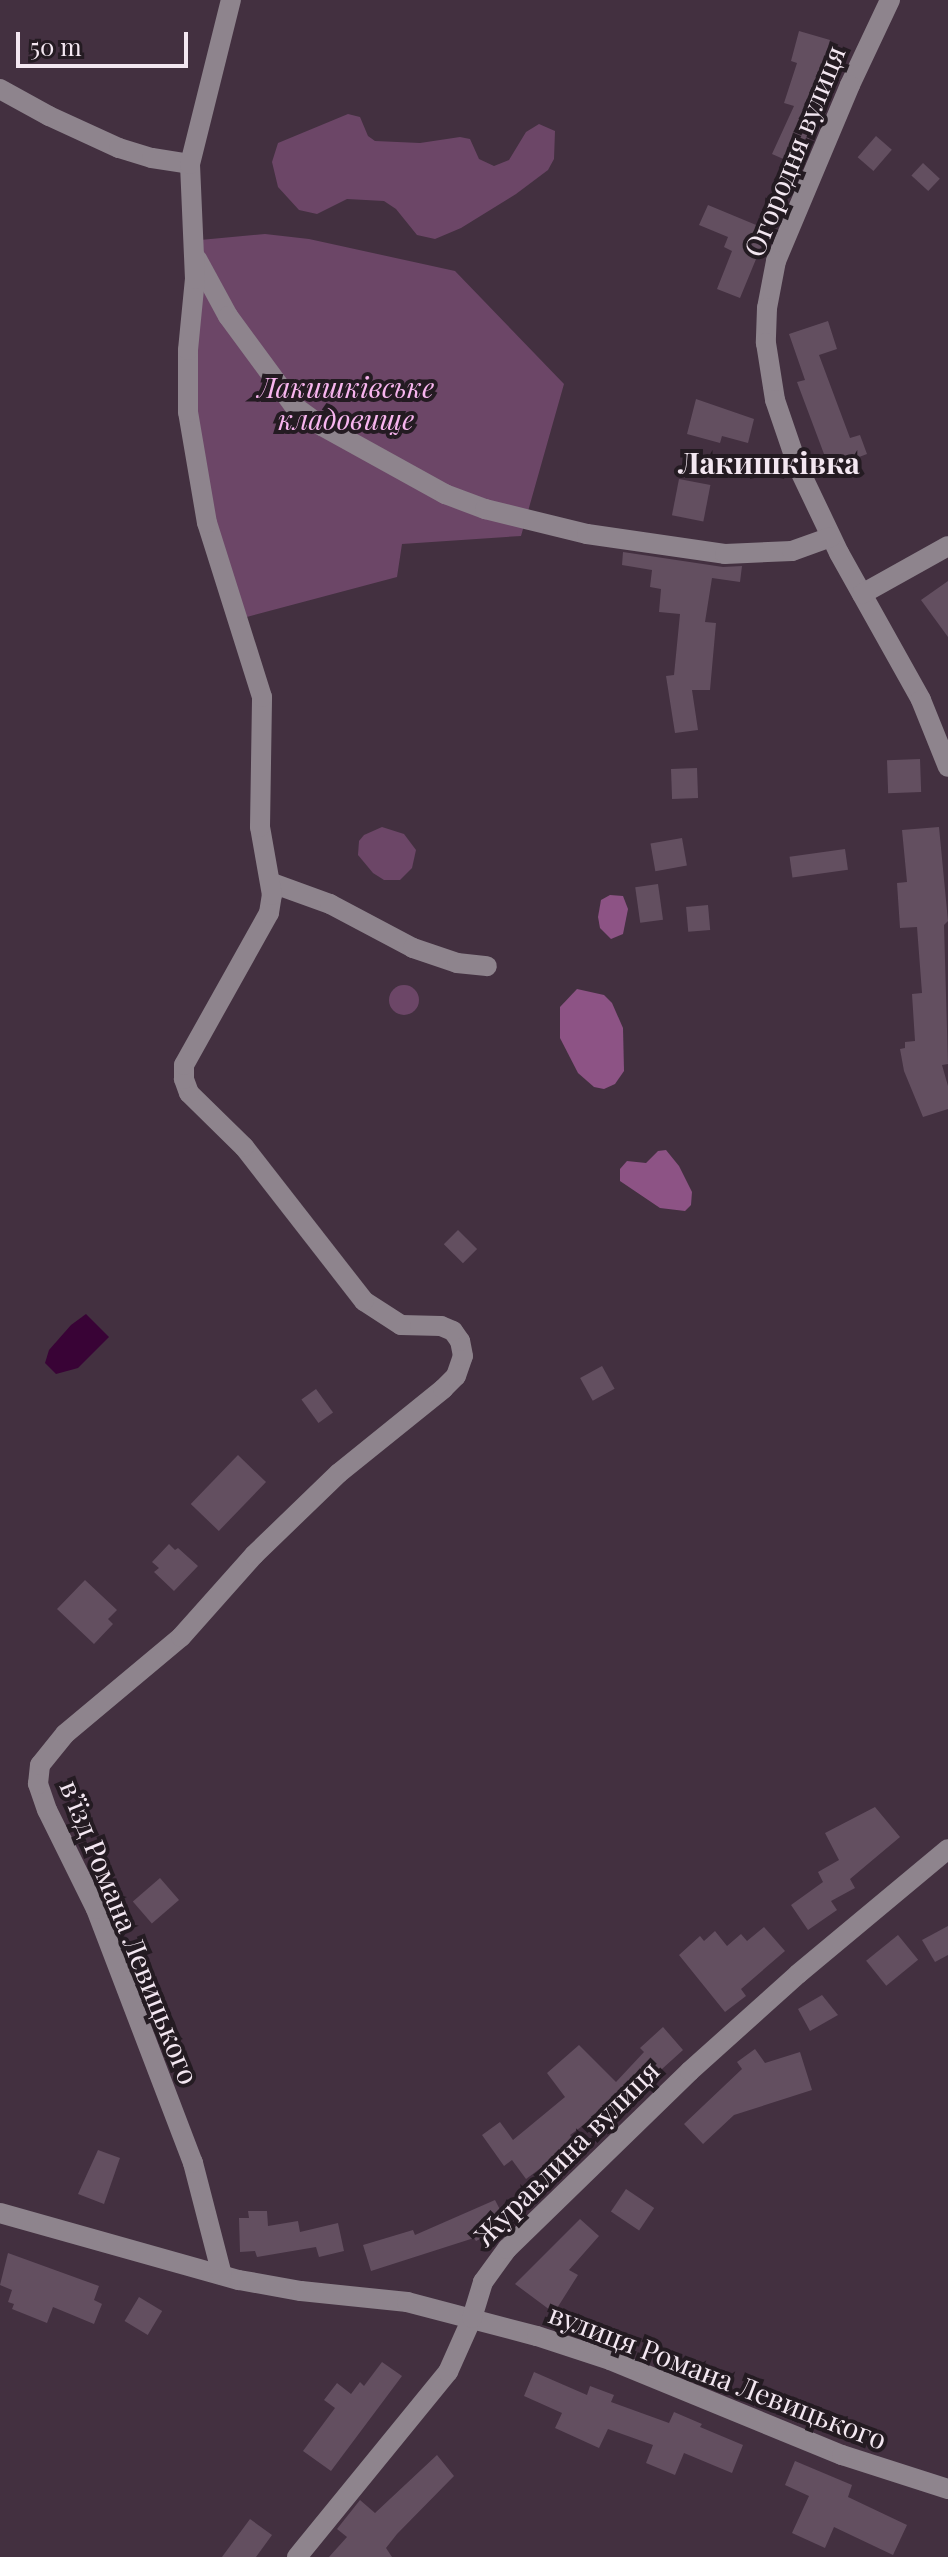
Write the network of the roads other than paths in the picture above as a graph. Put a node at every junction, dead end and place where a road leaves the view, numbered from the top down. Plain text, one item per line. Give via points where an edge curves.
1 (231, 0) edge
2 (890, 0) edge
3 (0, 89) edge
4 (190, 164) junction
5 (195, 256) junction
6 (831, 537) junction
7 (948, 546) edge
8 (862, 594) junction
9 (948, 767) edge
10 (272, 883) junction
11 (487, 966) dead end
12 (948, 1849) edge
13 (0, 2213) edge
14 (222, 2275) junction
15 (472, 2318) junction
16 (948, 2489) edge
17 (297, 2557) edge

1 - 4 street
2 - 6 street, Огородня вулиця via 785,238 767,308 768,361 780,418
3 - 4 street via 119,148
4 - 5 street
5 - 6 street via 228,316 288,400 322,426 445,494 566,530 714,553 792,551
5 - 10 street via 187,368 190,429 212,544 262,697 260,827
6 - 8 street, Огородня вулиця
7 - 8 street
8 - 9 street, Огородня вулиця via 921,700
10 - 11 street via 330,904 438,957
10 - 14 street, в’їзд Романа Левицького via 269,913 184,1065 186,1087 278,1188 364,1301 401,1325 453,1331 463,1356 456,1376 443,1389 345,1467 254,1555 181,1637 53,1745 37,1774 47,1810 96,1909 184,2140
12 - 15 street, Журавлина вулиця via 700,2061 542,2213 488,2272
13 - 14 street, вулиця Романа Левицького
14 - 15 street, вулиця Романа Левицького via 301,2291 407,2302
15 - 16 street, вулиця Романа Левицького via 610,2360 842,2455
15 - 17 street, Журавлина вулиця via 448,2372

